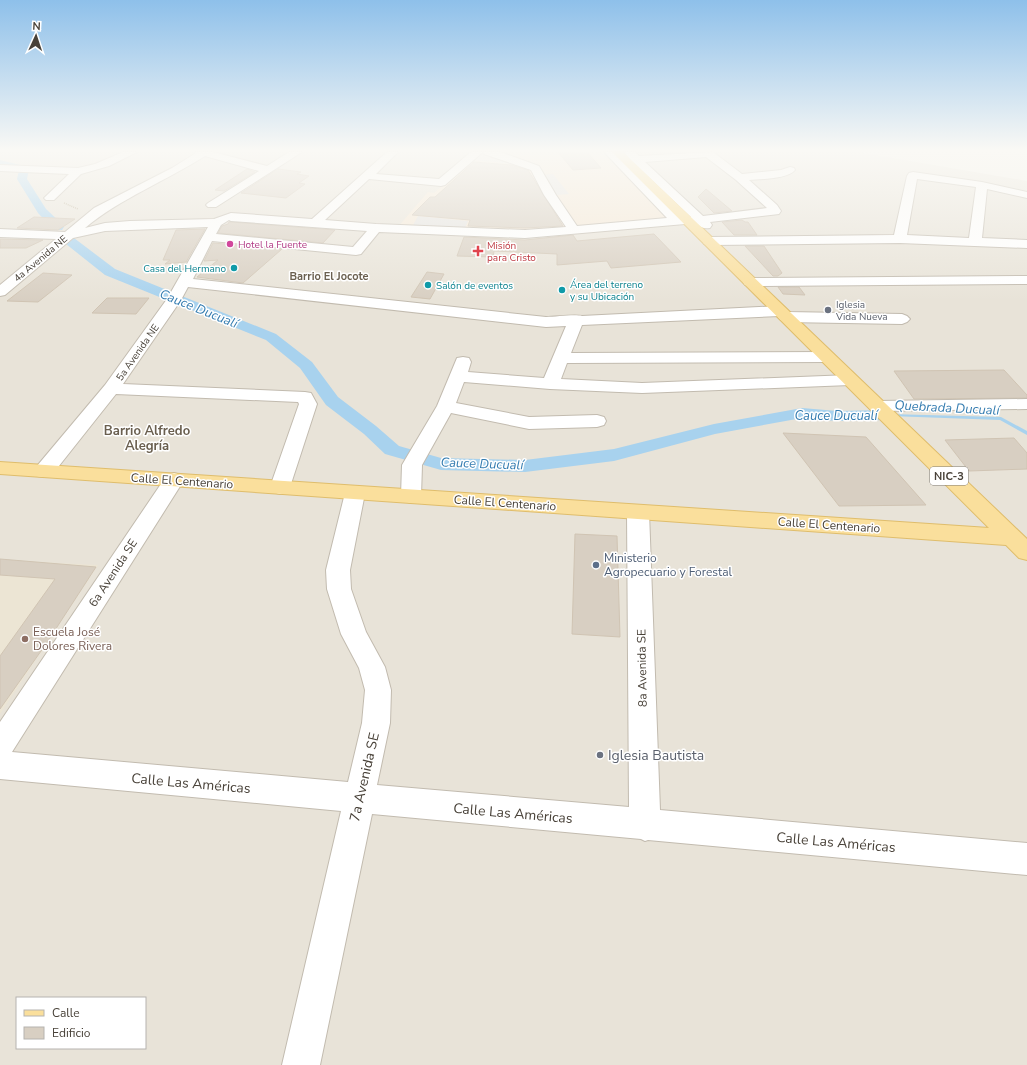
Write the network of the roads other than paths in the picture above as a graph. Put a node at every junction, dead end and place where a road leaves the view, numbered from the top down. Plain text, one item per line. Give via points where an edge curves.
1 (116, 202) edge
2 (236, 202) edge
3 (339, 202) edge
4 (555, 202) edge
5 (663, 202) edge
6 (667, 202) edge
7 (680, 202) edge
8 (767, 202) edge
9 (907, 202) edge
10 (980, 202) edge
11 (234, 204) junction
12 (210, 215) junction
13 (92, 216) junction
14 (259, 218) junction
15 (701, 220) junction
16 (684, 221) junction
17 (315, 223) junction
18 (173, 224) junction
19 (128, 225) junction
20 (376, 228) junction
21 (574, 230) junction
22 (0, 233) edge
23 (66, 236) junction
24 (208, 237) junction
25 (900, 239) junction
26 (709, 241) junction
27 (723, 241) junction
28 (975, 241) junction
29 (1027, 244) edge
30 (1027, 280) edge
31 (750, 282) junction
32 (0, 292) edge
33 (179, 292) junction
34 (783, 314) junction
35 (577, 319) junction
36 (902, 319) dead end
37 (827, 357) junction
38 (561, 358) junction
39 (850, 380) junction
40 (550, 384) junction
41 (111, 389) junction
42 (1027, 404) edge
43 (446, 406) junction
44 (877, 406) junction
45 (597, 421) dead end
46 (0, 468) edge
47 (44, 471) junction
48 (174, 480) junction
49 (280, 487) junction
50 (355, 493) junction
51 (411, 496) junction
52 (638, 512) junction
53 (1021, 544) edge
54 (0, 746) edge
55 (0, 766) edge
56 (359, 799) junction
57 (645, 825) junction
58 (1026, 861) edge
59 (301, 1065) edge

1 - 13 street, 4a Avenida NE
2 - 11 street
3 - 17 street
4 - 21 street
5 - 16 street
6 - 16 main road, NIC-3
7 - 15 street
8 - 15 street via 775,211
9 - 25 street
10 - 28 street
11 - 12 street
11 - 12 street via 242,210 241,212
11 - 14 street
12 - 14 street
12 - 18 street
12 - 18 street
12 - 24 street, 5a Avenida NE
13 - 19 street
13 - 23 street, 4a Avenida NE
14 - 17 street
15 - 16 street
15 - 27 street
16 - 21 street
16 - 26 main road, NIC-3
17 - 20 street
18 - 19 street
19 - 23 street via 93,229
20 - 21 street via 442,225 525,234
20 - 24 street via 356,251
22 - 23 street
23 - 32 street, 4a Avenida NE
24 - 33 street, 5a Avenida NE
25 - 27 street
25 - 28 street
26 - 27 street
26 - 31 main road, NIC-3
28 - 29 street
30 - 31 street
31 - 34 main road, NIC-3
33 - 35 street via 538,321
33 - 41 street, 5a Avenida NE
34 - 35 street
34 - 36 street
34 - 37 main road, NIC-3
35 - 38 street
37 - 38 street
37 - 39 main road, NIC-3
38 - 40 street
39 - 40 street via 642,388
39 - 44 main road, NIC-3
40 - 43 street via 461,368
41 - 47 street, 5a Avenida NE
41 - 49 street via 305,397 308,404
42 - 44 street
43 - 45 street via 529,423
43 - 51 street via 412,466
44 - 53 main road, NIC-3
46 - 47 main road, Calle El Centenario
47 - 48 main road, Calle El Centenario
48 - 49 main road, Calle El Centenario
48 - 54 street, 6a Avenida SE
49 - 50 main road, Calle El Centenario
50 - 51 main road, Calle El Centenario
50 - 56 street, 7a Avenida SE via 338,570 338,589 354,634 372,667 378,690 376,723
51 - 52 main road, Calle El Centenario
52 - 53 main road, Calle El Centenario
52 - 57 street, 8a Avenida SE
55 - 56 street, Calle Las Américas
56 - 57 street, Calle Las Américas
56 - 59 street, 7a Avenida SE
57 - 58 street, Calle Las Américas

